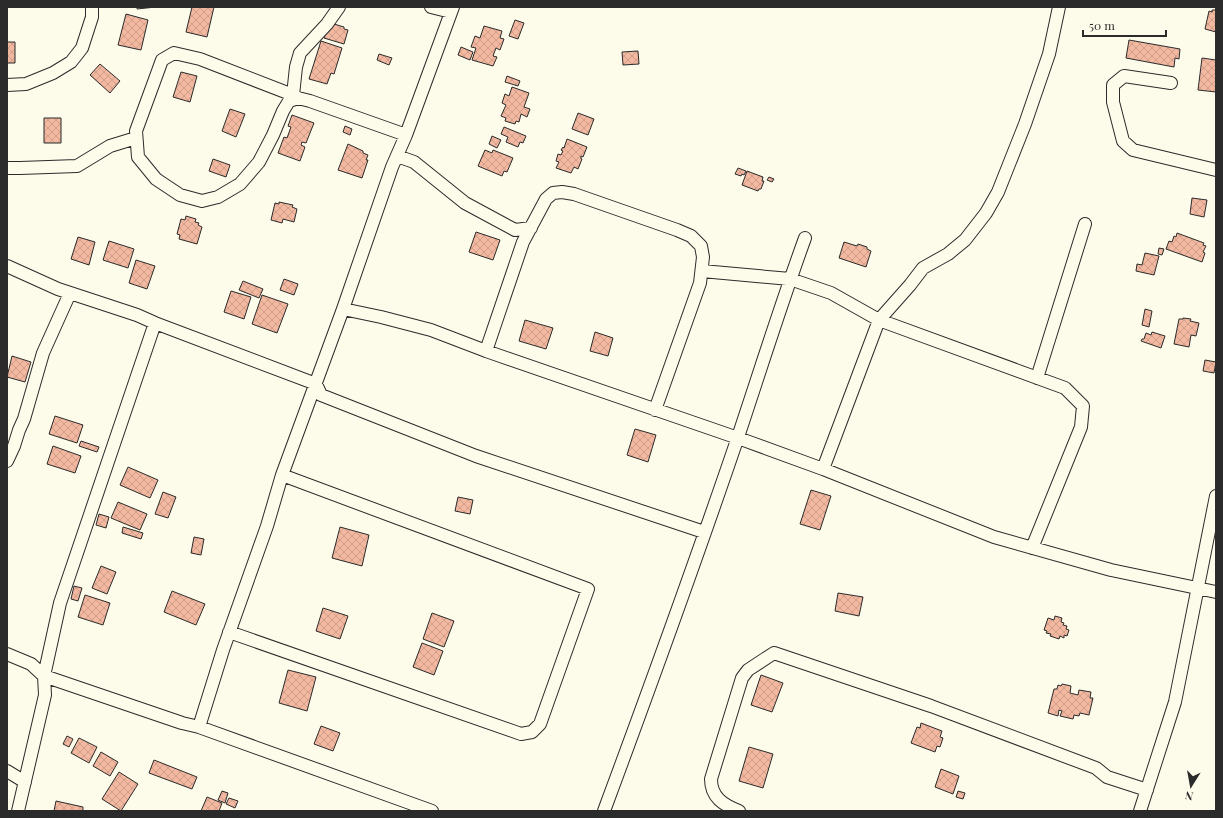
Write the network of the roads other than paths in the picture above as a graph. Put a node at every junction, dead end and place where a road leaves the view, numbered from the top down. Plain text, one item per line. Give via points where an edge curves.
1 (92, 7) edge
2 (339, 7) edge
3 (431, 7) edge
4 (1059, 7) edge
5 (452, 10) edge
6 (1171, 83) dead end
7 (7, 85) edge
8 (295, 97) junction
9 (406, 135) junction
10 (136, 138) junction
11 (396, 156) junction
12 (7, 168) edge
13 (1216, 170) edge
14 (1085, 224) dead end
15 (531, 228) junction
16 (805, 238) dead end
17 (7, 266) edge
18 (702, 271) junction
19 (790, 279) junction
20 (70, 293) junction
21 (343, 309) junction
22 (878, 320) junction
23 (155, 322) junction
24 (486, 351) junction
25 (1037, 378) junction
26 (316, 384) junction
27 (655, 410) junction
28 (738, 438) junction
29 (7, 460) edge
30 (823, 469) junction
31 (282, 475) junction
32 (1216, 496) edge
33 (704, 532) junction
34 (1032, 548) junction
35 (1198, 589) junction
36 (1216, 592) edge
37 (229, 632) junction
38 (7, 654) edge
39 (44, 676) junction
40 (199, 726) junction
41 (7, 771) edge
42 (25, 782) junction
43 (1147, 790) junction
44 (18, 811) edge
45 (432, 811) edge
46 (604, 811) edge
47 (739, 811) edge
48 (1140, 811) edge

1 - 7 street via 92,17 82,48 71,62 26,84
2 - 8 street via 328,24 300,53 296,67
3 - 5 street
4 - 22 street via 1049,54 1039,84 998,192 989,208 966,240 956,249 923,268
5 - 9 street
6 - 13 street via 1124,76 1113,85 1113,102 1123,141 1133,150
8 - 9 street
8 - 10 street via 200,59 174,53 162,60 136,131
8 - 10 street via 289,101 258,162 240,184 218,197 202,201 180,195 156,179 138,156
9 - 11 street
10 - 12 street via 110,146 77,166
11 - 15 street via 414,162 464,203 515,230
11 - 21 street
14 - 25 street
15 - 18 street via 546,199 553,193 574,194 691,236 701,246
15 - 24 street via 523,242
16 - 19 street
17 - 20 street
18 - 19 street
18 - 27 street
19 - 22 street via 831,293
19 - 28 street
20 - 23 street
20 - 29 street via 43,353 24,419
21 - 24 street via 431,330
21 - 26 street
22 - 25 street
22 - 30 street
23 - 26 street
23 - 39 street via 60,603
24 - 27 street
25 - 34 street via 1065,388 1083,406 1081,427
26 - 31 street
26 - 33 street via 321,395 476,456
27 - 28 street
28 - 30 street
28 - 33 street
30 - 34 street via 994,537
31 - 37 street via 267,526
31 - 37 street via 588,589 540,724 532,732 521,734
32 - 35 street
33 - 46 street
34 - 35 street via 1111,570
35 - 36 street
35 - 43 street via 1175,702
37 - 40 street
38 - 39 street via 31,664
39 - 40 street via 182,723
39 - 42 street via 45,695
40 - 45 street
41 - 42 street
42 - 44 street
43 - 47 street via 1107,777 1096,768 932,706 774,653 746,672 711,779 716,797 726,806
43 - 48 street

